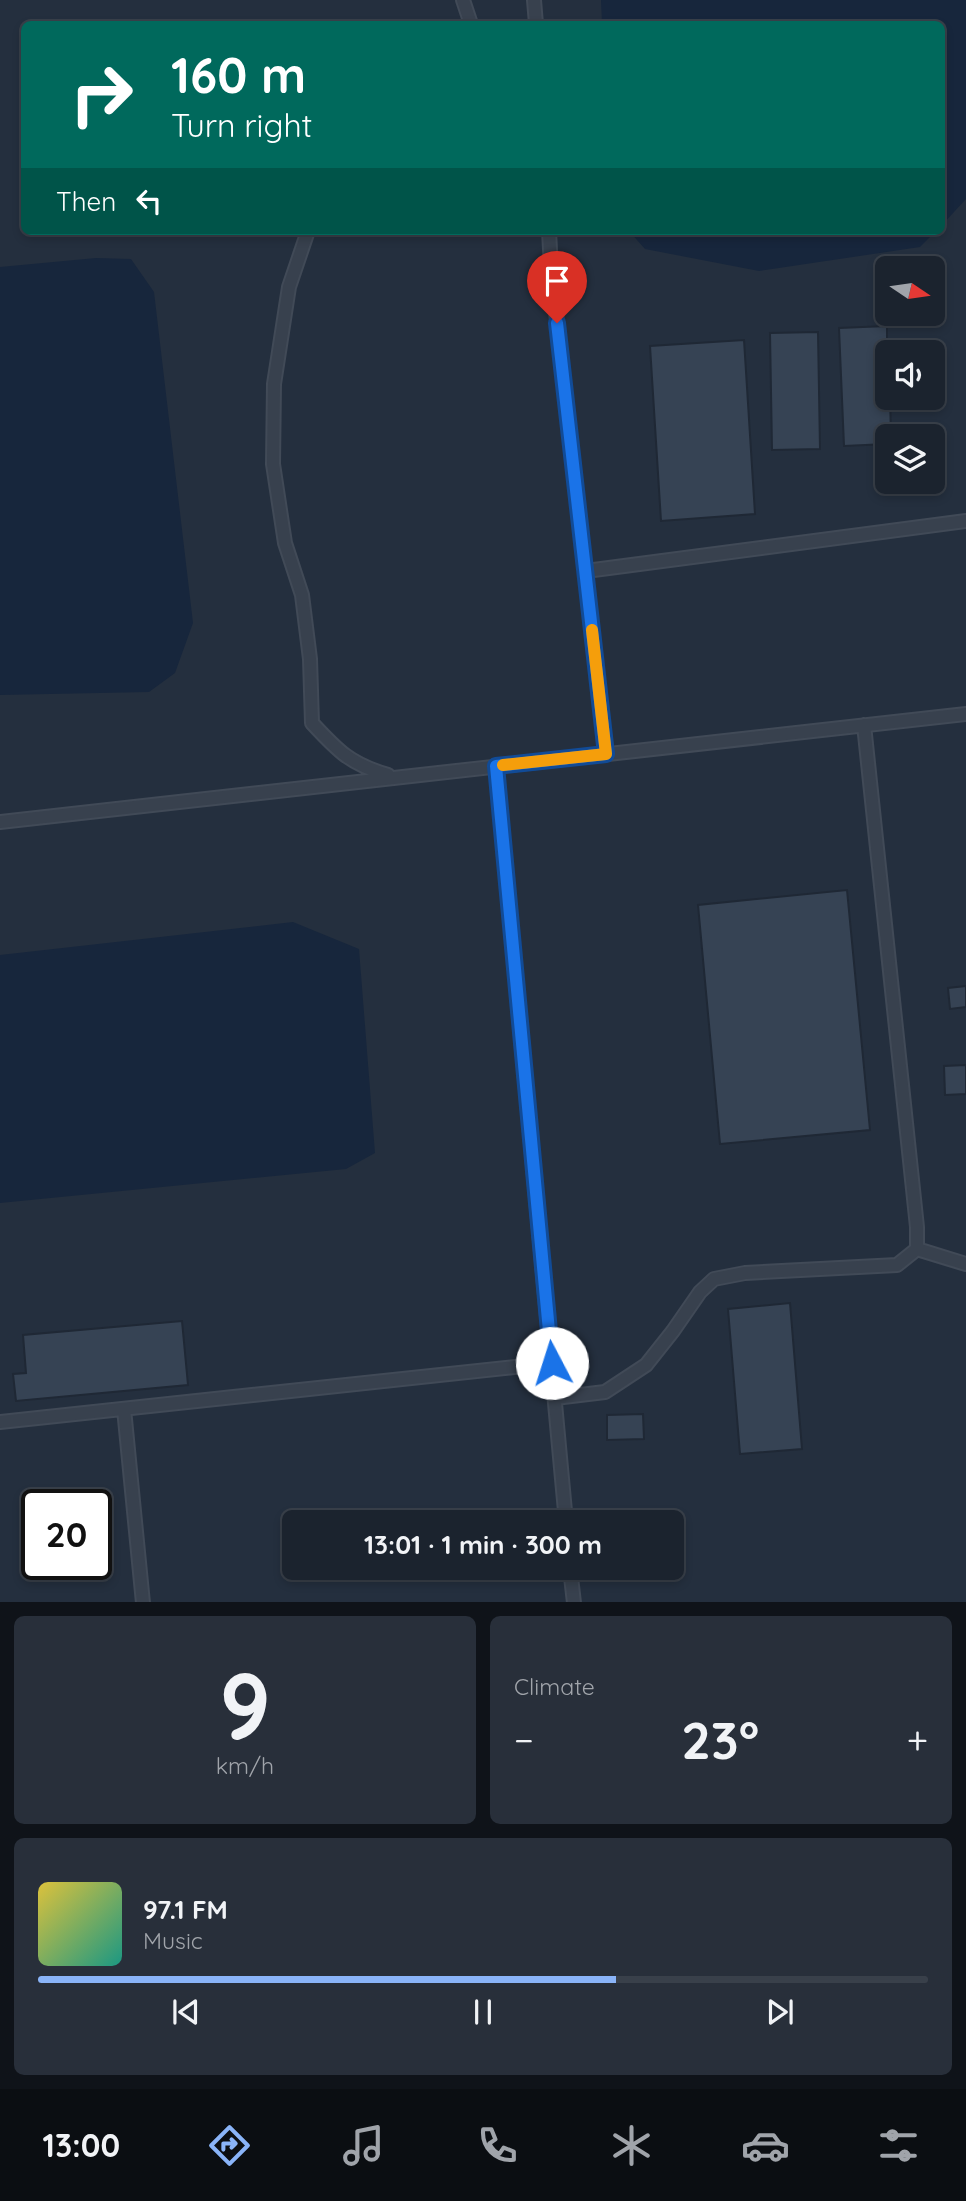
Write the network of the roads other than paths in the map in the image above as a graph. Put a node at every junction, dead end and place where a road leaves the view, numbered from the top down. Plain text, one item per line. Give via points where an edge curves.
1 (463, 0) edge
2 (534, 0) edge
3 (470, 21) edge
4 (536, 21) edge
5 (307, 235) edge
6 (549, 235) edge
7 (966, 521) edge
8 (586, 570) junction
9 (966, 714) edge
10 (864, 725) junction
11 (606, 754) junction
12 (496, 766) junction
13 (394, 777) junction
14 (0, 821) edge
15 (917, 1249) junction
16 (966, 1264) edge
17 (552, 1363) junction
18 (555, 1398) junction
19 (124, 1409) junction
20 (0, 1422) edge
21 (565, 1510) edge
22 (571, 1580) edge
23 (143, 1602) edge
24 (574, 1602) edge

1 - 3 lane
2 - 4 lane
5 - 13 lane via 289,287 274,384 273,464 285,543 302,595 312,723 341,754
6 - 8 lane
7 - 8 lane
8 - 11 lane
9 - 10 lane
10 - 11 lane
10 - 15 lane
11 - 12 lane
12 - 13 lane
12 - 17 lane
13 - 14 lane
15 - 16 lane
15 - 18 lane via 897,1265 745,1273 714,1279 646,1365 605,1392
17 - 18 lane
17 - 19 lane
18 - 21 lane
19 - 20 lane
19 - 23 lane
22 - 24 lane

